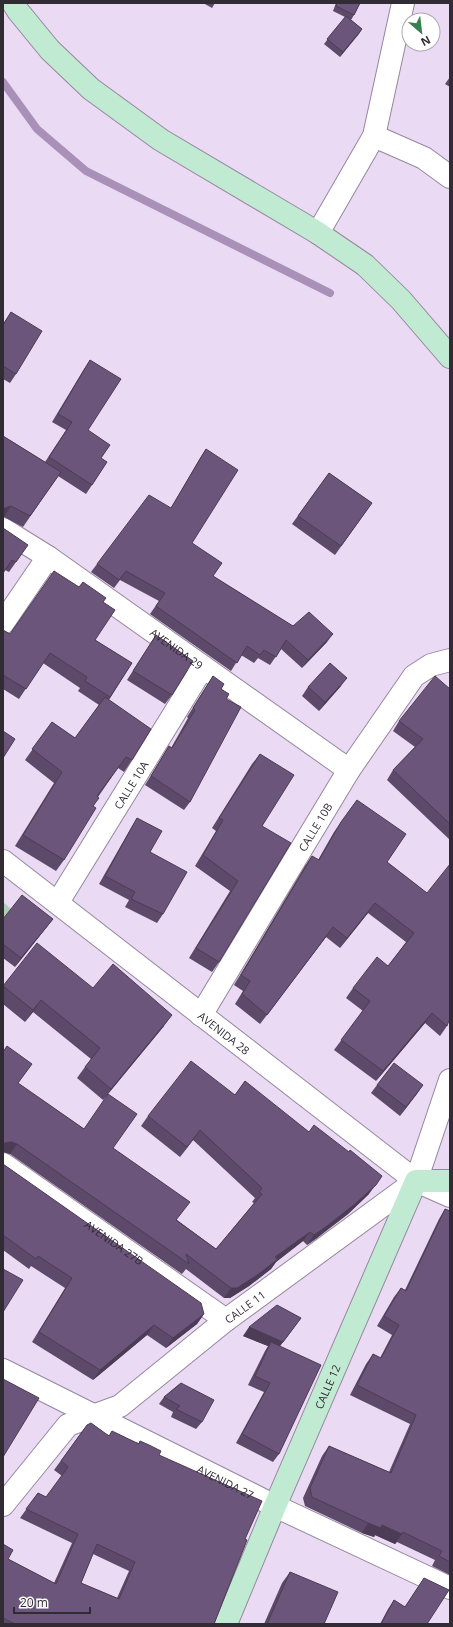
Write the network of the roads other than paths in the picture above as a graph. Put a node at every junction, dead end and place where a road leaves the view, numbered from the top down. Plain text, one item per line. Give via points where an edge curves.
1 (13, 3) edge
2 (403, 3) edge
3 (374, 136) junction
4 (450, 177) edge
5 (318, 233) junction
6 (450, 357) edge
7 (3, 529) edge
8 (48, 557) junction
9 (3, 623) edge
10 (450, 660) edge
11 (202, 667) junction
12 (348, 770) junction
13 (3, 861) edge
14 (58, 902) junction
15 (201, 1015) junction
16 (450, 1080) edge
17 (3, 1164) edge
18 (416, 1180) junction
19 (450, 1181) edge
20 (450, 1196) edge
21 (226, 1320) junction
22 (3, 1370) edge
23 (96, 1415) junction
24 (3, 1506) edge
25 (275, 1506) junction
26 (450, 1588) edge
27 (226, 1624) edge

1 - 5 street via 50,50 91,89 161,140
2 - 3 street
3 - 4 street via 424,158
3 - 5 street
5 - 6 street via 365,265 401,300
7 - 8 street, AVENIDA 29
8 - 9 street
8 - 11 street, AVENIDA 29
10 - 12 street, CALLE 10B via 431,665 414,676
11 - 12 street, AVENIDA 29
11 - 14 street, CALLE 10A
12 - 15 street, CALLE 10B
13 - 14 street, AVENIDA 28
14 - 15 street, AVENIDA 28
15 - 18 street, AVENIDA 28
16 - 18 street
17 - 21 street, AVENIDA 27B
18 - 19 street
18 - 20 street, AVENIDA 28
18 - 21 street, CALLE 11
18 - 25 street, CALLE 12
21 - 23 street, CALLE 11 via 120,1406
22 - 23 street, AVENIDA 27
23 - 24 street, CALLE 11 via 68,1425
23 - 25 street, AVENIDA 27
25 - 26 street, AVENIDA 27
25 - 27 street, CALLE 12

